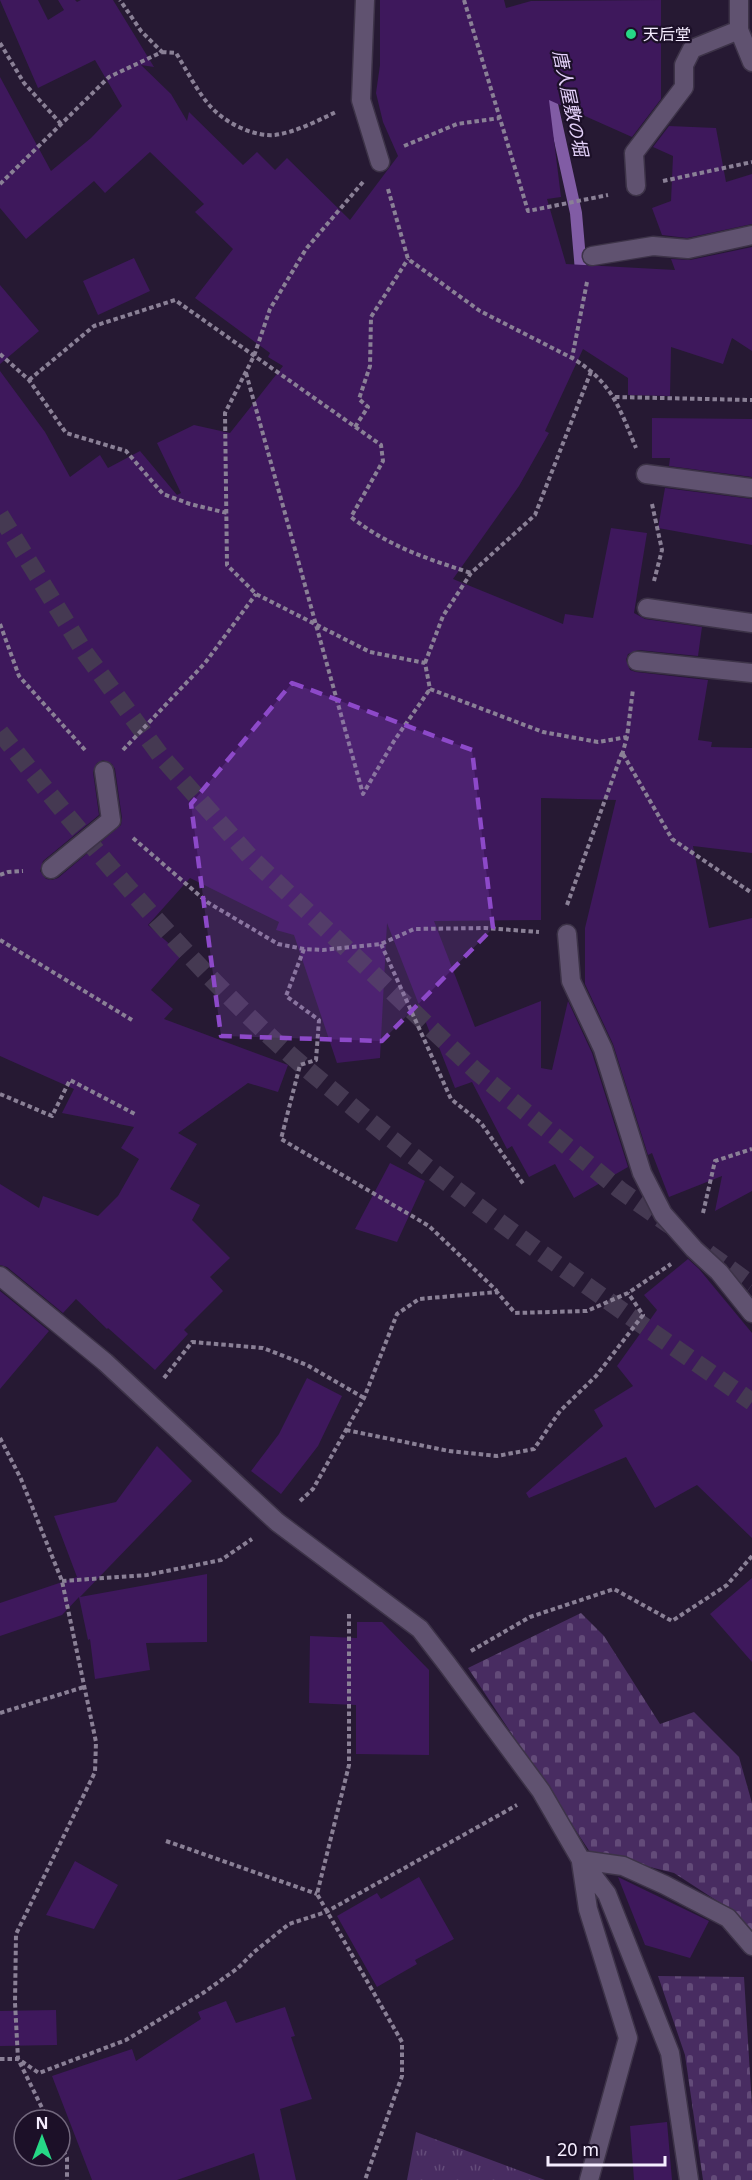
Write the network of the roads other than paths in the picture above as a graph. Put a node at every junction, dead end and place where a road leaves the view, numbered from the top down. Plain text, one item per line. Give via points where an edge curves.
1 (365, 0) edge
2 (739, 0) edge
3 (739, 30) junction
4 (752, 62) edge
5 (380, 162) road end
6 (636, 186) road end
7 (752, 235) edge
8 (591, 256) road end
9 (646, 474) road end
10 (752, 488) edge
11 (647, 608) road end
12 (752, 623) edge
13 (637, 661) road end
14 (752, 673) edge
15 (104, 771) road end
16 (51, 869) dead end
17 (567, 934) road end
18 (0, 1276) edge
19 (752, 1313) edge
20 (581, 1860) junction
21 (752, 1946) edge
22 (589, 2180) edge
23 (689, 2180) edge

1 - 5 street via 361,100
2 - 3 street
3 - 4 street
3 - 6 street via 692,49 684,65 684,87 634,153
7 - 8 street via 688,249 653,246
9 - 10 street
11 - 12 street
13 - 14 street
15 - 16 street via 111,820
17 - 19 street via 571,981 603,1049 642,1173 663,1214
18 - 20 street via 105,1362 277,1522 420,1629 541,1791
20 - 21 street via 623,1866 665,1885 728,1918
20 - 22 street via 588,1909 628,2038
20 - 23 street via 607,1894 670,2053

